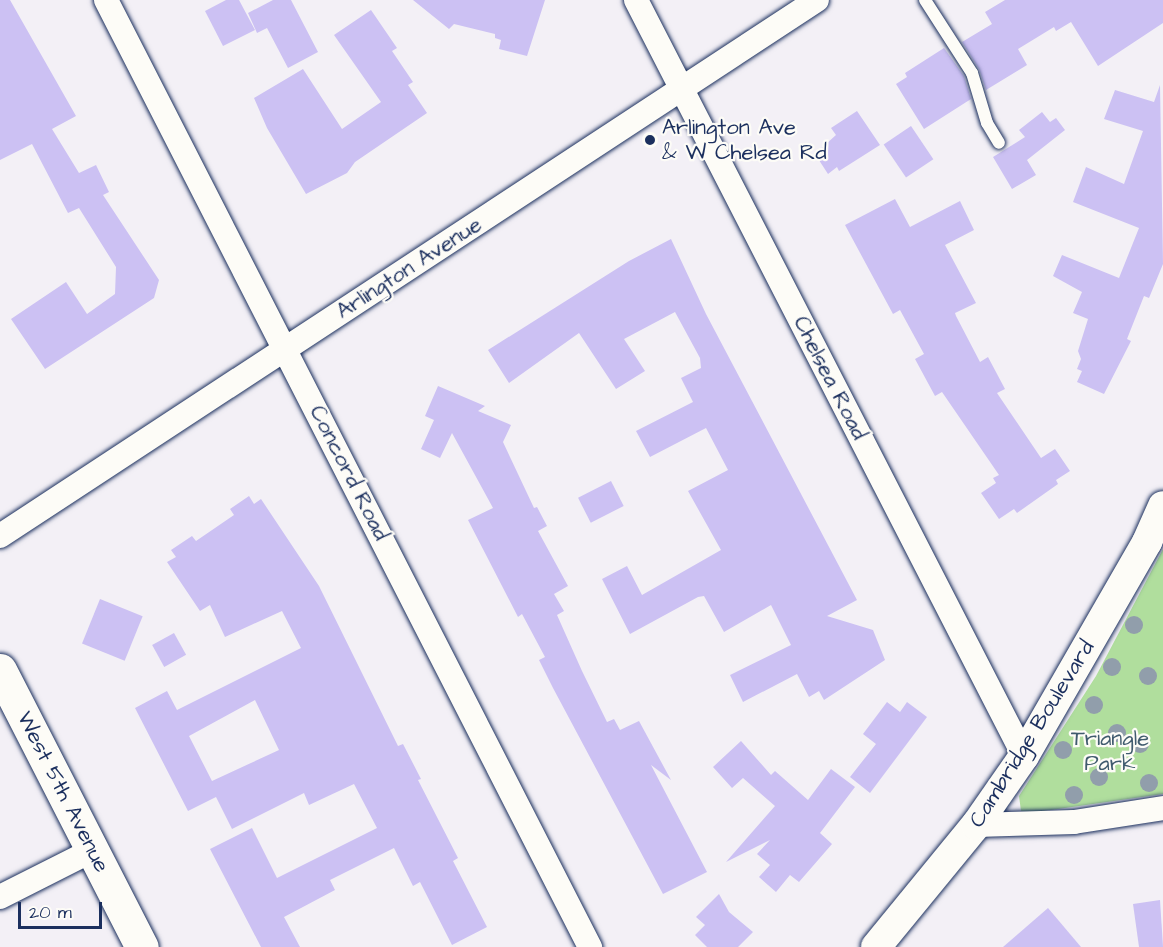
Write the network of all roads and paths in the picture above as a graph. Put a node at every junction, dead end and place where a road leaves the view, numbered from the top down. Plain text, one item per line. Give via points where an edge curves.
1 (106, 0) edge
2 (636, 0) edge
3 (817, 0) edge
4 (925, 0) edge
5 (681, 88) junction
6 (999, 143) dead end
7 (286, 350) junction
8 (1163, 506) edge
9 (0, 536) edge
10 (0, 669) edge
11 (1024, 756) junction
12 (1163, 808) edge
13 (976, 825) junction
14 (93, 850) junction
15 (0, 897) edge
16 (142, 947) edge
17 (590, 947) edge
18 (876, 947) edge

1 - 7 street, Concord Road
2 - 5 street, Chelsea Road
3 - 5 street, Arlington Avenue
4 - 6 lane via 972,73 987,123
5 - 7 street, Arlington Avenue
5 - 11 street, Chelsea Road
7 - 9 street, Arlington Avenue
7 - 17 street, Concord Road
8 - 11 street, Cambridge Boulevard via 1147,542
10 - 14 main road, West 5th Avenue
11 - 13 street, Cambridge Boulevard
12 - 13 street via 1074,822
13 - 18 street, Cambridge Boulevard
14 - 15 street
14 - 16 main road, West 5th Avenue

